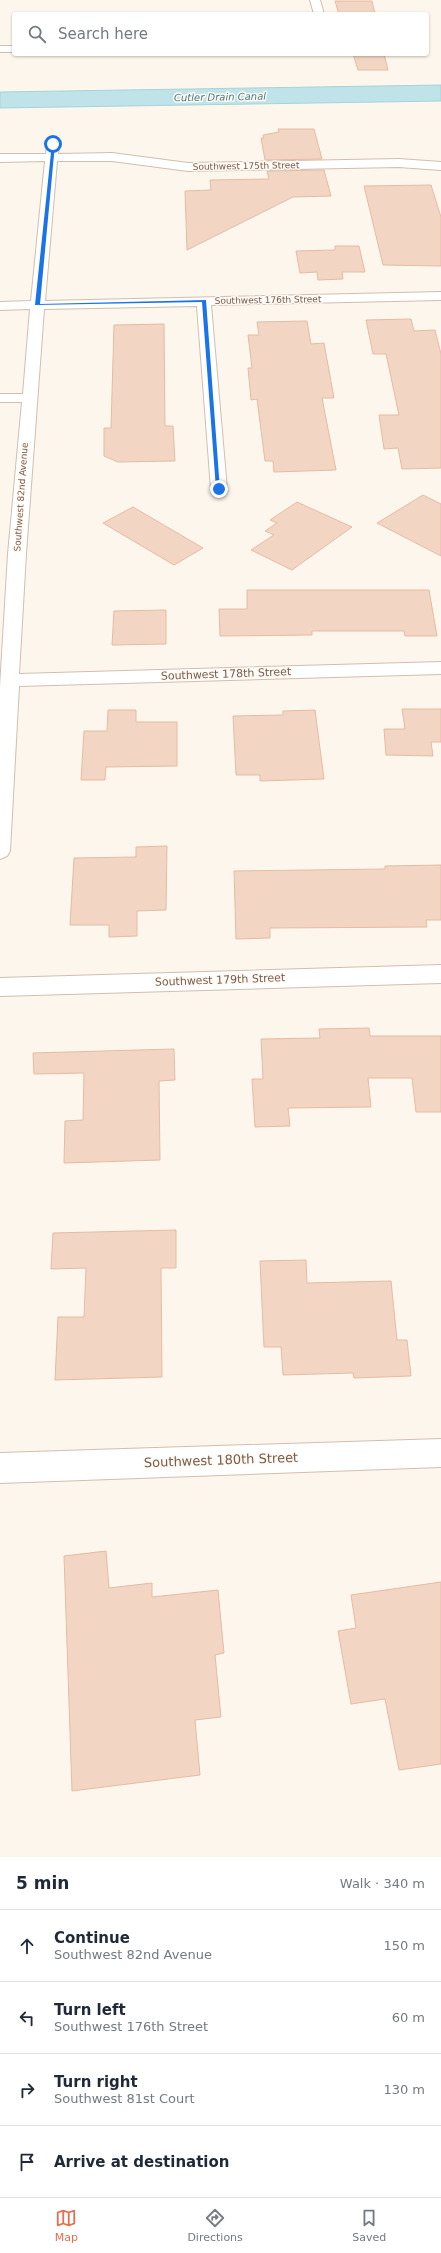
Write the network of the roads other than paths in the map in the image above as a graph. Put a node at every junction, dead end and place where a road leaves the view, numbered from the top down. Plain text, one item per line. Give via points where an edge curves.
1 (315, 0) edge
2 (318, 12) edge
3 (0, 49) edge
4 (12, 49) edge
5 (53, 150) junction
6 (0, 158) edge
7 (441, 166) edge
8 (441, 296) edge
9 (204, 301) junction
10 (37, 305) junction
11 (0, 306) edge
12 (0, 398) edge
13 (29, 398) junction
14 (219, 489) dead end
15 (8, 554) edge
16 (441, 668) edge
17 (10, 680) junction
18 (3, 770) edge
19 (0, 851) edge
20 (441, 974) edge
21 (0, 987) edge
22 (441, 1453) edge
23 (0, 1468) edge

1 - 2 street
3 - 4 street
5 - 6 street, Southwest 175th Street
5 - 7 street, Southwest 175th Street via 188,167 399,163
5 - 10 street, Southwest 82nd Avenue
8 - 9 street, Southwest 176th Street
9 - 10 street, Southwest 176th Street
9 - 14 street
10 - 11 street, Southwest 176th Street
10 - 13 street, Southwest 82nd Avenue
12 - 13 street
13 - 15 street, Southwest 82nd Avenue
15 - 17 street, Southwest 82nd Avenue
16 - 17 street, Southwest 178th Street
17 - 18 street, Southwest 82nd Avenue
18 - 19 street, Southwest 82nd Avenue
20 - 21 street, Southwest 179th Street
22 - 23 street, Southwest 180th Street

